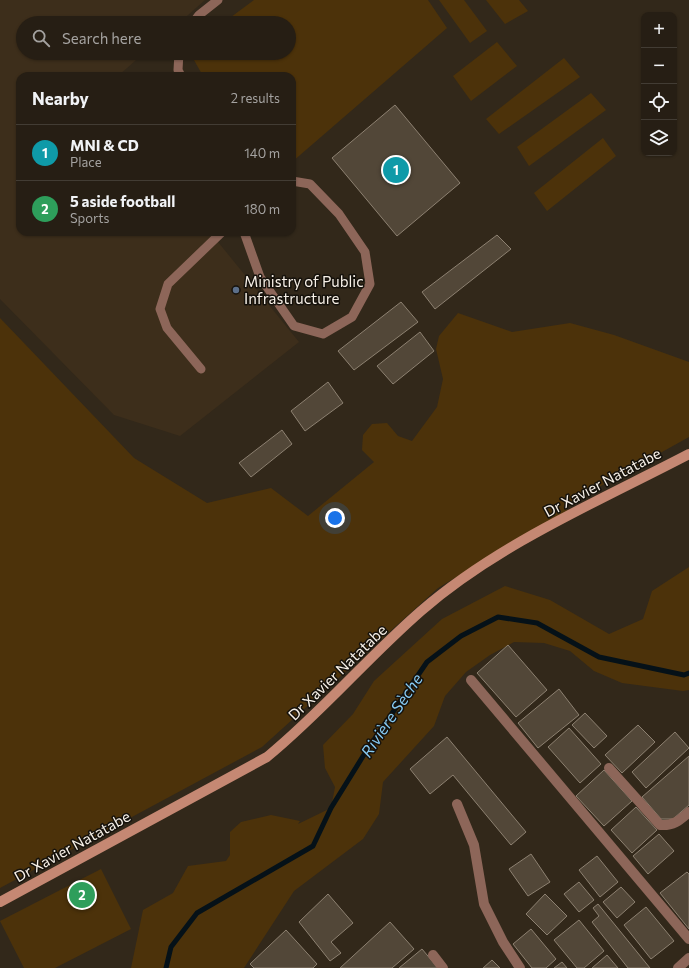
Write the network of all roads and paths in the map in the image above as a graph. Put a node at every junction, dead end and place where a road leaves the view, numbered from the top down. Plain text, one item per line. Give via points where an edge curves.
1 (218, 0) edge
2 (199, 16) edge
3 (179, 60) edge
4 (179, 72) edge
5 (296, 182) edge
6 (218, 236) edge
7 (245, 236) edge
8 (201, 369) dead end
9 (689, 454) edge
10 (471, 680) dead end
11 (609, 768) dead end
12 (457, 804) dead end
13 (689, 812) edge
14 (0, 902) edge
15 (689, 939) edge
16 (433, 955) dead end
17 (689, 958) edge
18 (443, 968) edge
19 (520, 968) edge
20 (678, 968) edge

1 - 2 lane
3 - 4 lane
5 - 7 lane via 310,184 338,214 365,252 370,284 352,317 323,334 294,326 260,277
6 - 8 lane via 168,284 160,309 167,328
9 - 14 main road, Dr Xavier Natatabe via 527,538 476,570 421,611 299,731 267,757
10 - 15 street
11 - 13 street via 660,825 668,826 678,822
12 - 19 street via 474,845 484,904 503,942
16 - 18 street
17 - 20 street

